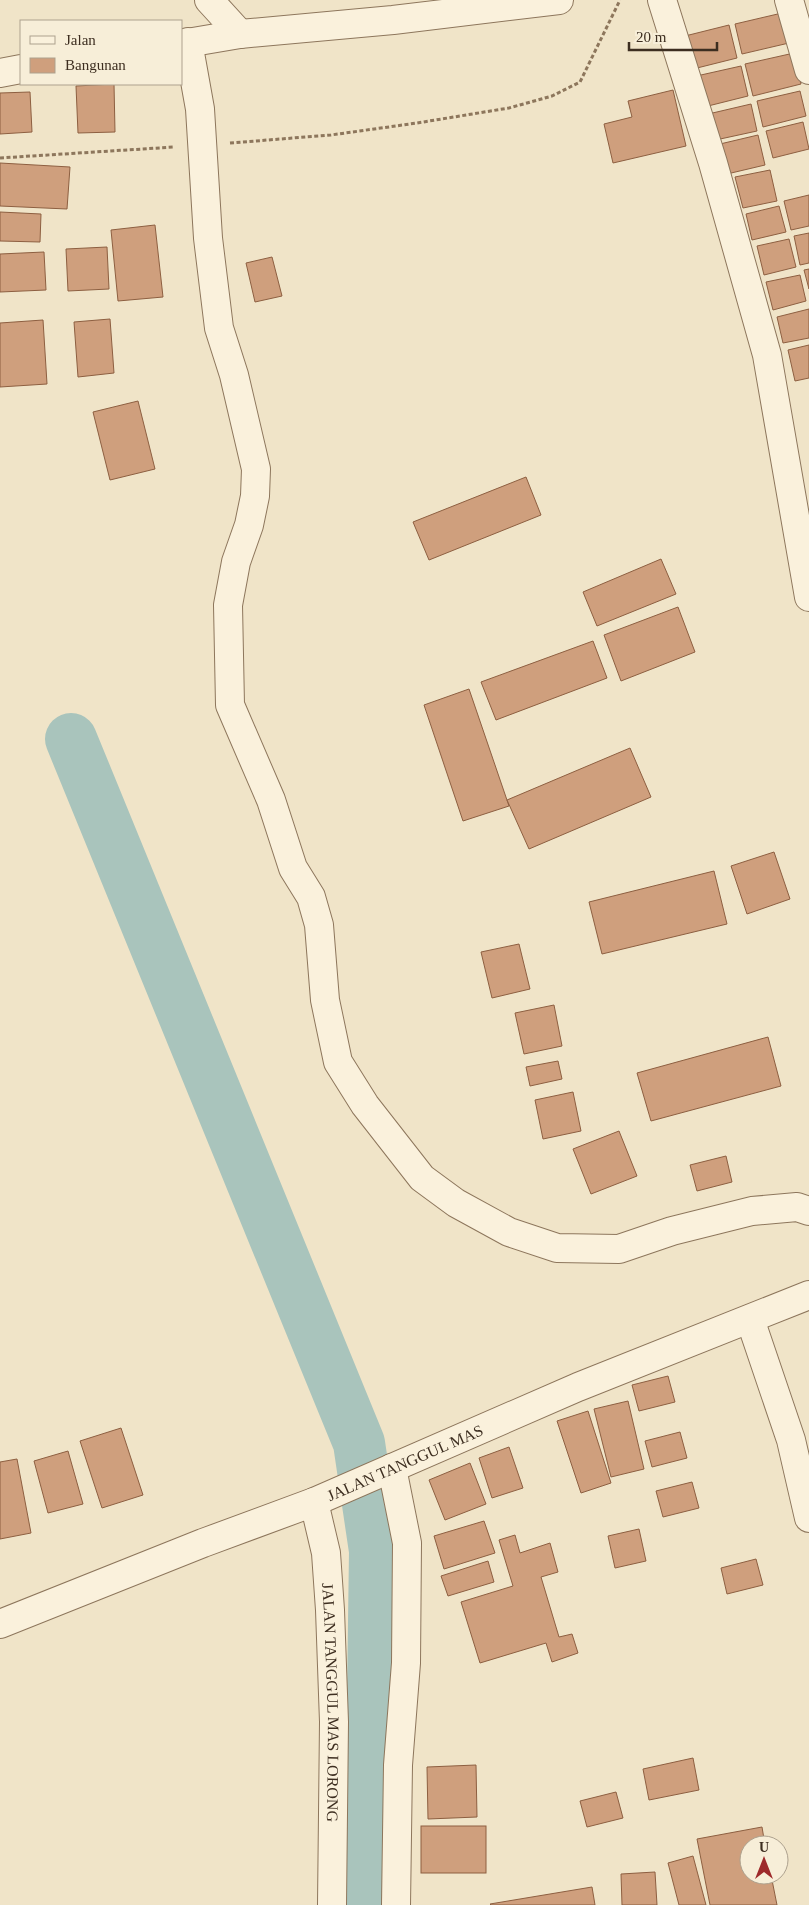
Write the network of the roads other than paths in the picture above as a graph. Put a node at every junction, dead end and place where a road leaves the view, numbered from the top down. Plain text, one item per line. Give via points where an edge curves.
1 (209, 0) edge
2 (559, 0) edge
3 (662, 0) edge
4 (789, 0) edge
5 (240, 34) junction
6 (185, 43) edge
7 (20, 69) edge
8 (809, 70) edge
9 (0, 72) edge
10 (809, 597) edge
11 (809, 1211) edge
12 (809, 1295) edge
13 (750, 1319) junction
14 (392, 1468) junction
15 (314, 1502) junction
16 (809, 1518) edge
17 (0, 1624) edge
18 (332, 1905) edge
19 (396, 1905) edge

1 - 5 street
2 - 5 street
3 - 10 street via 713,163 767,356
4 - 8 street
5 - 6 street
6 - 11 street via 200,109 208,238 219,328 234,375 256,469 255,496 236,562 228,605 230,706 271,800 293,868 312,897 319,924 325,1000 338,1062 365,1105 422,1178 456,1203 509,1232 558,1248 619,1249 672,1231 752,1211 797,1207
7 - 9 street
12 - 13 street, JALAN TANGGUL MAS
13 - 14 street, JALAN TANGGUL MAS via 578,1387
13 - 16 street via 791,1440
14 - 15 street, JALAN TANGGUL MAS
14 - 19 street via 407,1543 406,1662 398,1765
15 - 17 street, JALAN TANGGUL MAS
15 - 18 street, JALAN TANGGUL MAS LORONG via 326,1553 330,1610 334,1722

